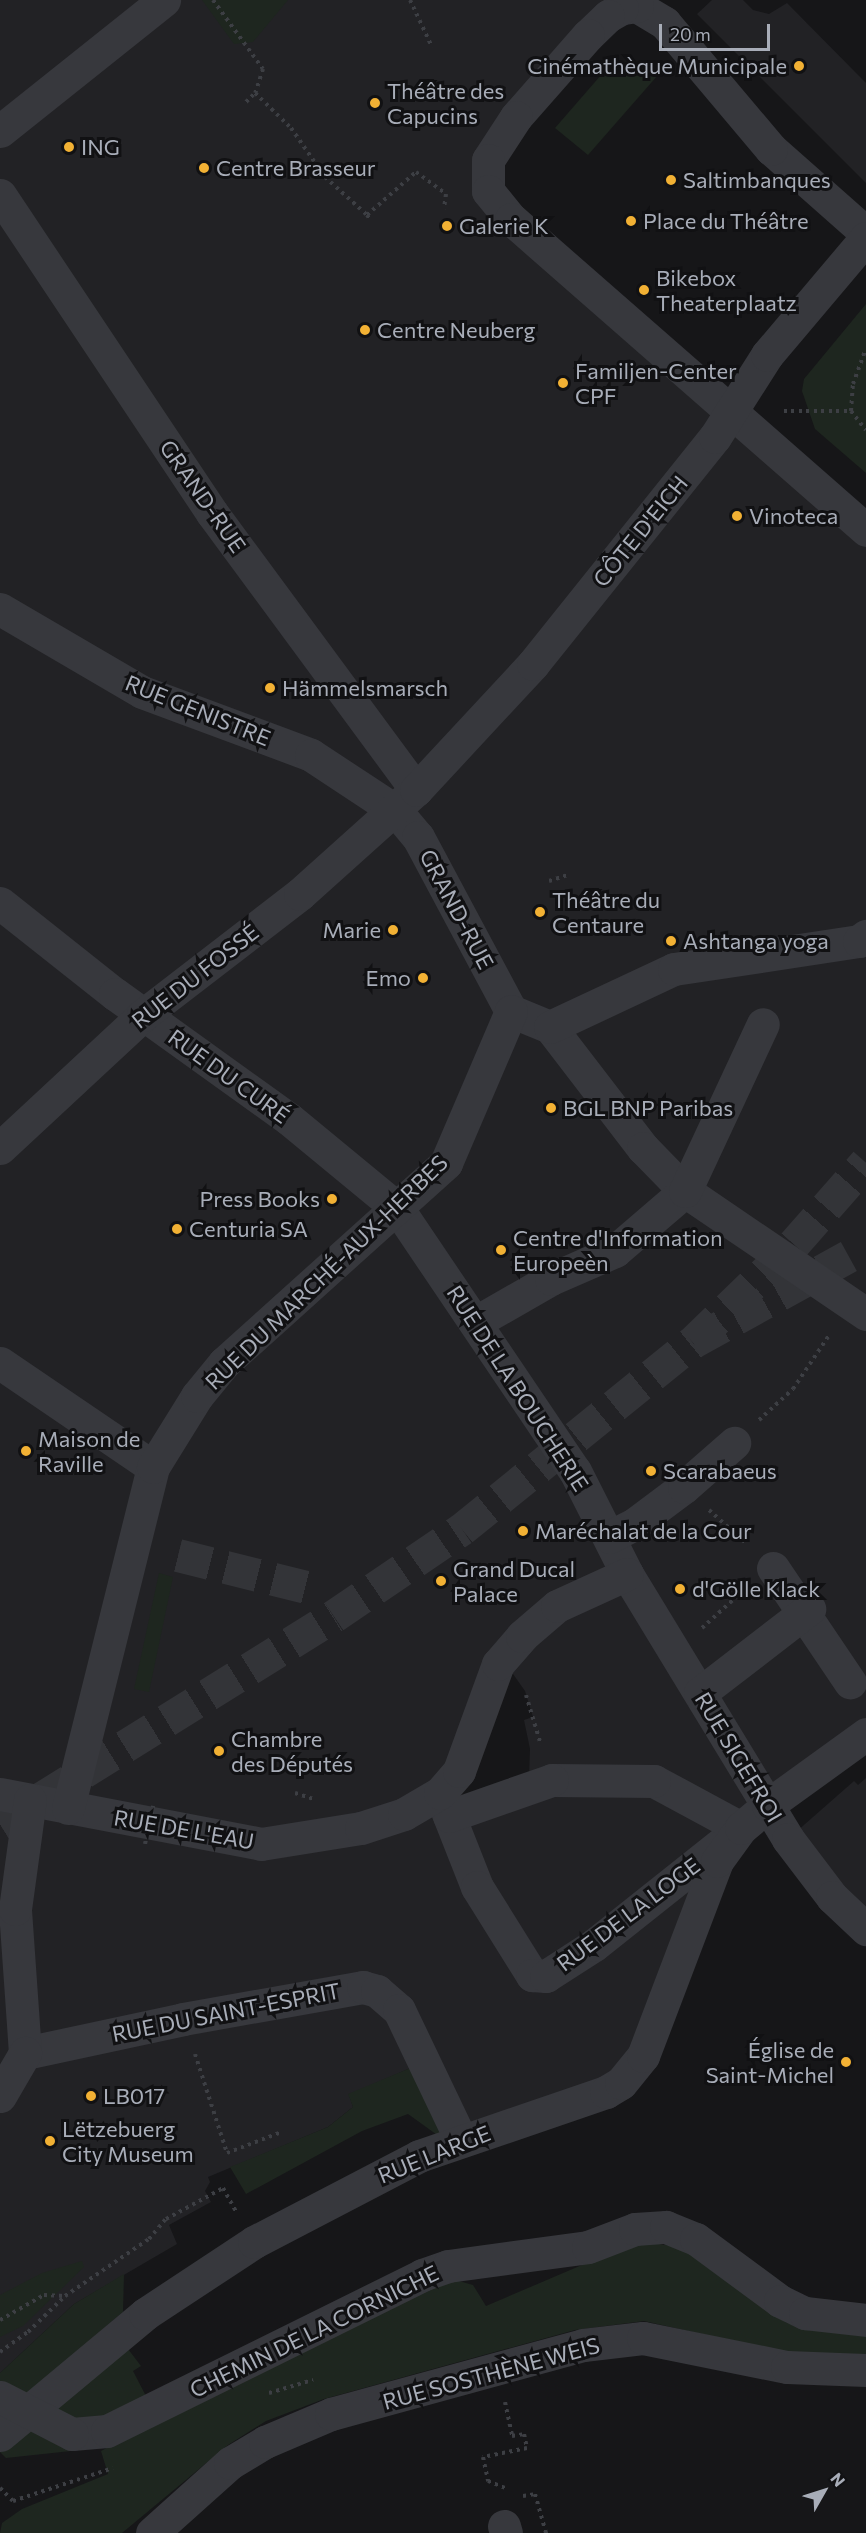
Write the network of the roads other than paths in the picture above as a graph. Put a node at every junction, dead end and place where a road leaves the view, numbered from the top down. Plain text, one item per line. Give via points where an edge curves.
1 (164, 0) edge
2 (636, 3) edge
3 (0, 131) edge
4 (0, 195) edge
5 (866, 233) edge
6 (866, 238) edge
7 (730, 411) junction
8 (866, 530) edge
9 (0, 609) edge
10 (406, 801) junction
11 (0, 903) edge
12 (866, 936) edge
13 (511, 1011) junction
14 (143, 1015) junction
15 (763, 1024) dead end
16 (550, 1027) junction
17 (0, 1148) edge
18 (685, 1191) junction
19 (398, 1209) junction
20 (858, 1309) edge
21 (476, 1322) junction
22 (0, 1363) edge
23 (734, 1443) road end
24 (153, 1467) junction
25 (609, 1537) junction
26 (773, 1568) dead end
27 (627, 1574) junction
28 (806, 1611) junction
29 (850, 1682) dead end
30 (700, 1693) junction
31 (866, 1734) edge
32 (449, 1793) junction
33 (15, 1797) edge
34 (768, 1805) junction
35 (68, 1808) junction
36 (741, 1828) junction
37 (866, 1929) edge
38 (11, 2024) edge
39 (25, 2054) junction
40 (0, 2096) edge
41 (461, 2140) junction
42 (866, 2320) edge
43 (866, 2370) edge
44 (0, 2397) edge
45 (0, 2435) edge
46 (152, 2533) edge

1 - 3 street
2 - 5 street via 664,23 771,149
2 - 7 street via 608,16 516,117 488,160 488,191 511,219
4 - 10 street, GRAND-RUE
6 - 7 street, CÔTE D'EICH via 767,355
7 - 8 street
7 - 10 street, CÔTE D'EICH via 715,437 533,664
9 - 10 street, RUE GENISTRE via 142,692 310,755
10 - 13 street, GRAND-RUE via 418,837
10 - 14 street, RUE DU FOSSÉ via 300,894
11 - 14 street, RUE DU CURÉ
12 - 16 street via 859,941 674,969
13 - 16 street
13 - 19 street, RUE DU MARCHÉ-AUX-HERBES via 446,1163
14 - 17 street, RUE DU FOSSÉ
14 - 19 street, RUE DU CURÉ via 289,1119
15 - 18 street
16 - 18 street via 643,1148
18 - 20 street
18 - 21 street via 615,1251 551,1279
19 - 21 street, RUE DE LA BOUCHERIE
19 - 24 street, RUE DU MARCHÉ-AUX-HERBES via 224,1363 197,1396
21 - 25 street, RUE DE LA BOUCHERIE via 575,1471
22 - 24 street
23 - 25 street via 674,1494
24 - 35 street, RUE DU MARCHÉ-AUX-HERBES
25 - 27 street, RUE DE LA BOUCHERIE
26 - 28 street
27 - 30 street, RUE SIGEFROI
27 - 32 street via 557,1606 522,1636 498,1664
28 - 29 street
28 - 30 street
30 - 34 street, RUE SIGEFROI
31 - 34 street, RUE LARGE
32 - 35 street, RUE DE L'EAU via 361,1828 261,1844
32 - 36 street, RUE DE L'EAU via 552,1780 654,1781
32 - 36 street, RUE DE LA LOGE via 477,1887 532,1975 546,1976 594,1945
33 - 35 street, RUE DE L'EAU
33 - 38 street
34 - 36 street, RUE LARGE
34 - 37 street, RUE SIGEFROI via 832,1897
36 - 41 street, RUE LARGE via 717,1861 699,1900 643,2056 634,2070 606,2092
38 - 39 street
39 - 40 street
39 - 41 street, RUE DU SAINT-ESPRIT via 349,1987 377,1991 399,2010
41 - 45 street, RUE LARGE via 384,2172 224,2259 122,2331
42 - 44 street, CHEMIN DE LA CORNICHE, bridge via 805,2313 780,2301 696,2239 666,2227 635,2229 588,2247 448,2266 422,2275 107,2431 72,2434
43 - 46 street, RUE SOSTHÈNE WEIS via 787,2367 643,2338 583,2345 331,2414 265,2442 231,2463

